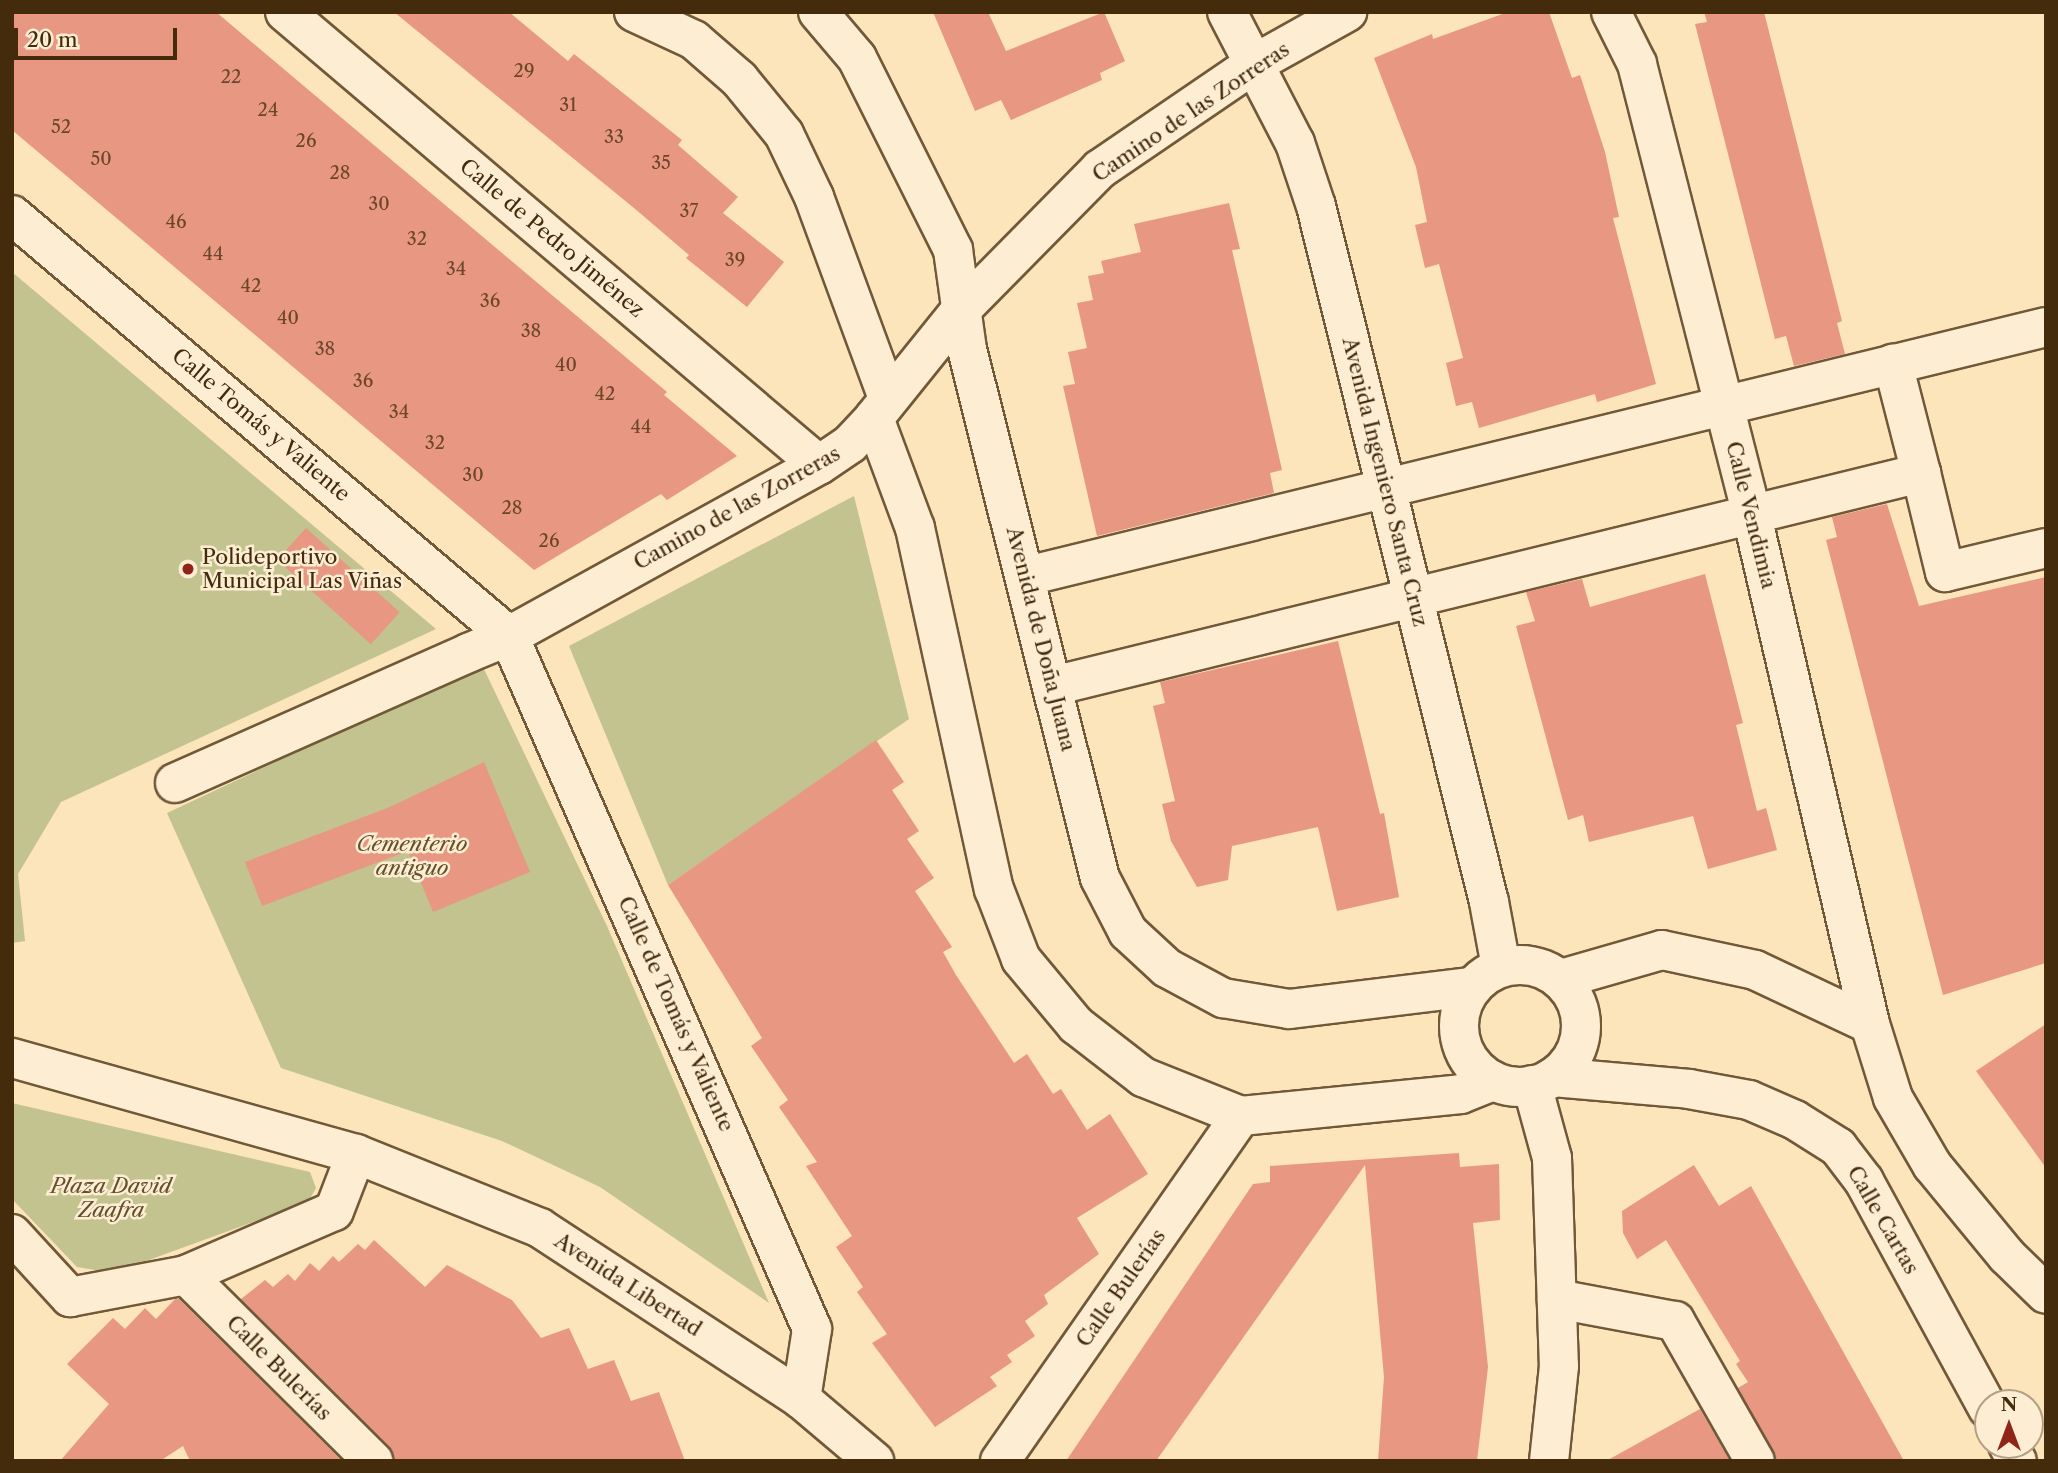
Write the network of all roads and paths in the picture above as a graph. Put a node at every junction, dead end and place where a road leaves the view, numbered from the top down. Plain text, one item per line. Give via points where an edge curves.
1 (285, 12) edge
2 (634, 12) edge
3 (818, 12) edge
4 (1227, 12) edge
5 (1347, 12) edge
6 (1611, 12) edge
7 (1254, 64) junction
8 (12, 215) edge
9 (960, 311) junction
10 (2046, 327) edge
11 (1894, 364) junction
12 (1723, 404) junction
13 (881, 408) junction
14 (819, 464) junction
15 (1921, 473) junction
16 (1387, 490) junction
17 (1752, 516) junction
18 (2046, 548) edge
19 (1027, 576) junction
20 (1414, 600) junction
21 (509, 635) junction
22 (1054, 686) junction
23 (175, 783) dead end
24 (1486, 977) junction
25 (1561, 979) junction
26 (1870, 1024) junction
27 (12, 1058) edge
28 (1493, 1081) junction
29 (1543, 1081) junction
30 (1241, 1116) junction
31 (356, 1154) junction
32 (12, 1234) edge
33 (186, 1275) junction
34 (2046, 1294) edge
35 (1557, 1299) junction
36 (1978, 1389) edge
37 (801, 1399) junction
38 (373, 1461) edge
39 (874, 1461) edge
40 (1000, 1461) edge
41 (1549, 1461) edge
42 (1755, 1461) edge

1 - 14 street, Calle de Pedro Jiménez
2 - 13 street via 694,40 739,79 784,134 814,197
3 - 9 street, Avenida de Doña Juana via 858,58 953,250
4 - 7 street, Avenida Ingeniero Santa Cruz
5 - 7 street, Camino de las Zorreras
6 - 12 street, Calle Vendimia via 1637,64
7 - 9 street, Camino de las Zorreras via 1100,169
7 - 16 street, Avenida Ingeniero Santa Cruz via 1295,143 1316,206
8 - 21 street, Calle Tomás y Valiente
9 - 13 street, Camino de las Zorreras
9 - 19 street, Avenida de Doña Juana
10 - 11 street
11 - 12 street
11 - 15 street
12 - 16 street
12 - 17 street, Calle Vendimia
13 - 14 street, Camino de las Zorreras via 850,444
13 - 30 street via 915,528 994,889 1021,959 1076,1025 1143,1077
14 - 21 street, Camino de las Zorreras
15 - 17 street
15 - 18 street via 1945,572
16 - 19 street
16 - 20 street, Avenida Ingeniero Santa Cruz
17 - 20 street
17 - 26 street, Calle Vendimia
19 - 22 street, Avenida de Doña Juana
20 - 22 street
20 - 24 street, Avenida Ingeniero Santa Cruz via 1489,902
21 - 23 street, Camino de las Zorreras
21 - 37 street, Calle de Tomás y Valiente via 812,1329
22 - 24 street, Avenida de Doña Juana via 1100,878 1128,933 1167,968 1223,998 1289,1009
24 - 25 street via 1532,966
24 - 28 street via 1458,1021 1459,1040 1478,1071
25 - 26 street via 1662,950 1755,970
25 - 29 street via 1573,994 1581,1031 1572,1057
26 - 34 street, Calle Vendimia via 1893,1098 1932,1165 2007,1256
27 - 31 street, Avenida Libertad
28 - 29 street
28 - 30 street via 1461,1094
29 - 35 street via 1552,1158
29 - 36 street, Calle Cartas via 1689,1089 1749,1100 1796,1120 1838,1147 1864,1181
30 - 40 street, Calle Bulerías
31 - 33 street via 334,1211
31 - 37 street, Avenida Libertad via 540,1228
32 - 33 street via 70,1297
33 - 38 street, Calle Bulerías
35 - 41 street via 1559,1366
35 - 42 street via 1675,1321
37 - 39 street, Avenida Libertad

